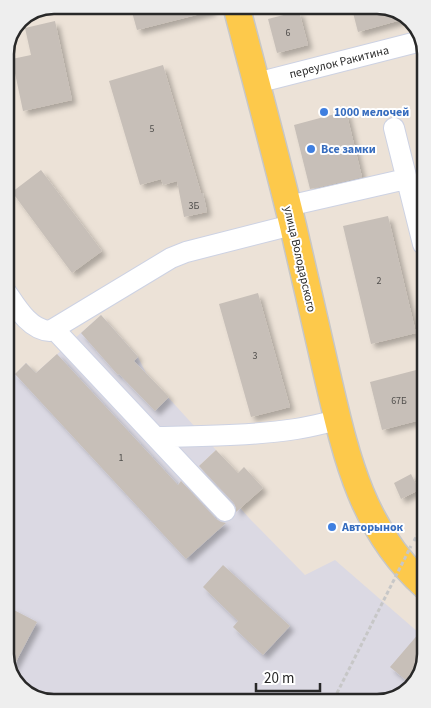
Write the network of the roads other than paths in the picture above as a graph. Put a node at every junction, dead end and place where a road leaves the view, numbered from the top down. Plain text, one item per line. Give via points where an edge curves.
1 (238, 14) edge
2 (415, 42) edge
3 (256, 83) junction
4 (394, 128) dead end
5 (406, 179) junction
6 (290, 215) junction
7 (417, 224) edge
8 (14, 305) edge
9 (54, 329) junction
10 (338, 420) junction
11 (156, 437) junction
12 (225, 511) dead end
13 (417, 578) edge

1 - 3 main road, улица Володарского
2 - 3 street, переулок Ракитина
3 - 6 main road, улица Володарского
4 - 5 street
5 - 6 street
5 - 7 street
6 - 9 street via 171,258
6 - 10 main road, улица Володарского
8 - 9 street via 37,328 44,331
9 - 11 street
10 - 11 street via 262,433
10 - 13 main road, улица Володарского via 357,485 369,512 383,538
11 - 12 street

